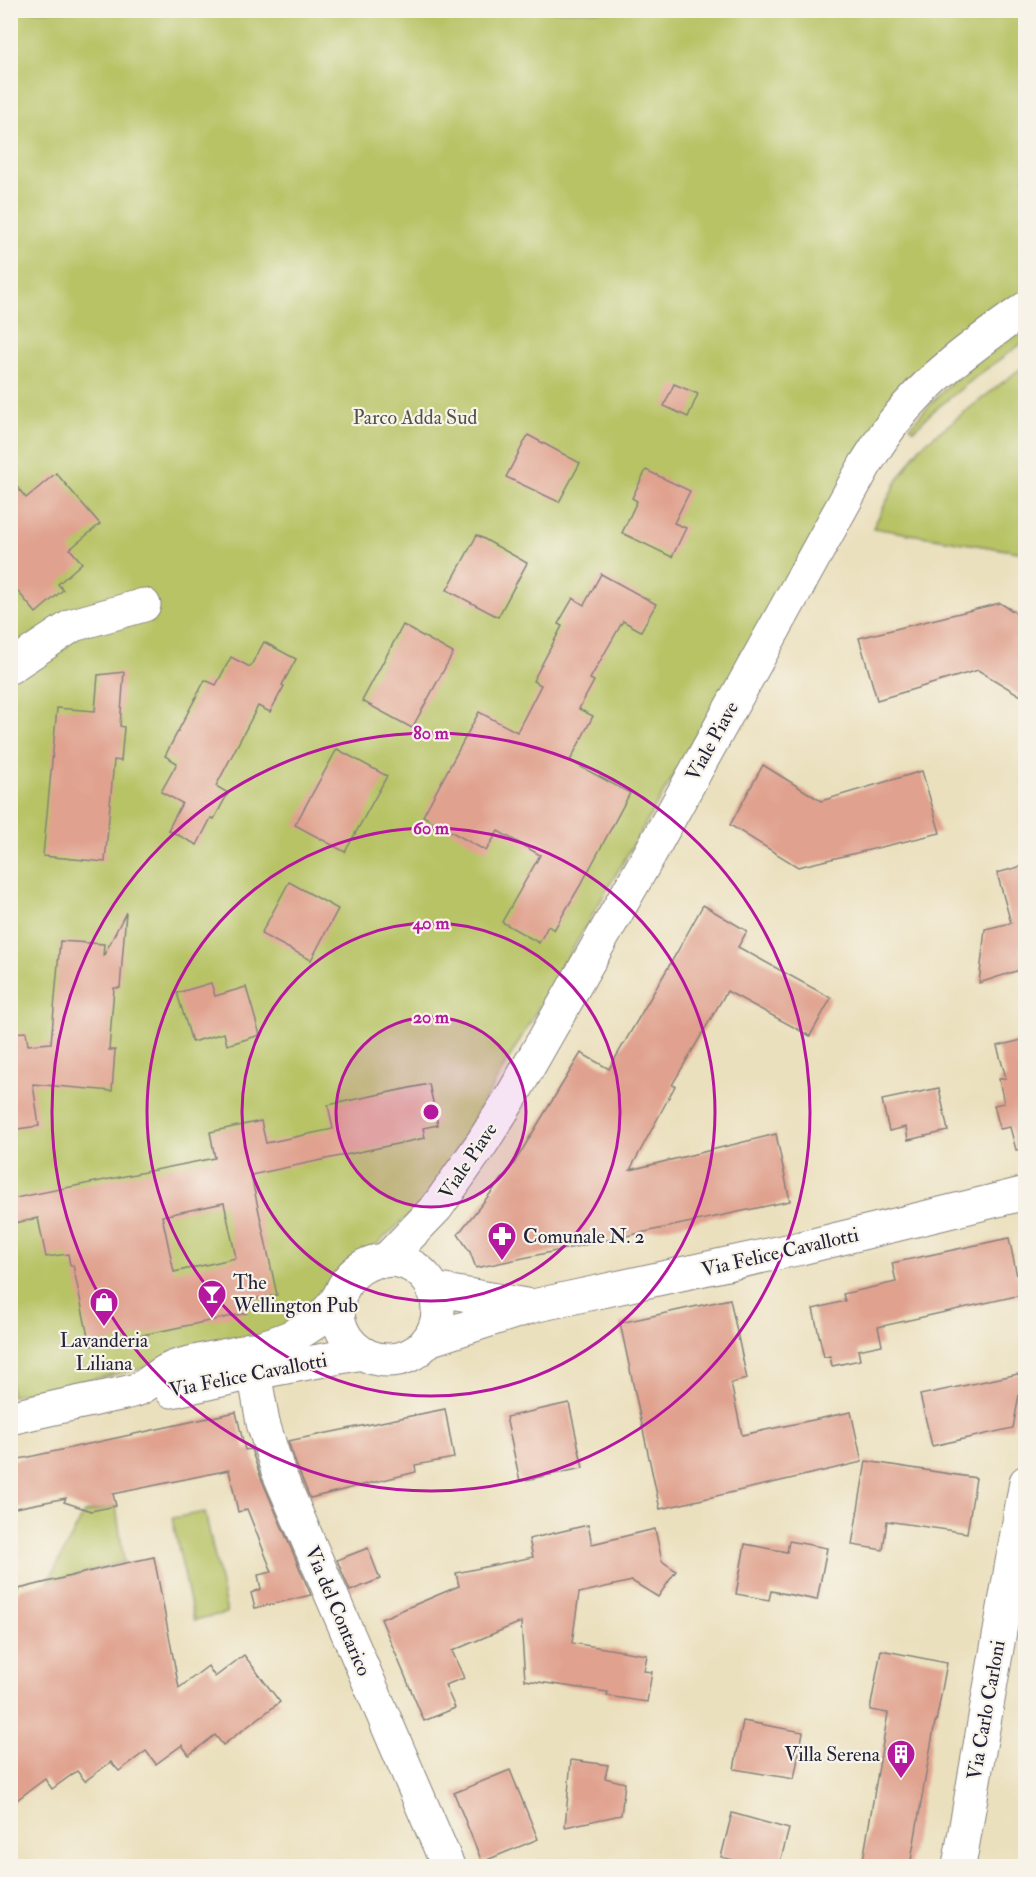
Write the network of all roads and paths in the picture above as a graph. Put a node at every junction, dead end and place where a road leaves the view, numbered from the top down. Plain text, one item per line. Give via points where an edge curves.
1 (1026, 308) edge
2 (144, 605) dead end
3 (10, 667) edge
4 (1026, 1193) edge
5 (436, 1208) junction
6 (385, 1261) junction
7 (426, 1280) junction
8 (341, 1293) junction
9 (533, 1306) junction
10 (428, 1340) junction
11 (362, 1353) junction
12 (252, 1361) junction
13 (10, 1418) edge
14 (1026, 1482) edge
15 (1020, 1542) edge
16 (448, 1866) edge
17 (959, 1866) edge

1 - 5 street, Viale Piave via 953,361 916,397 881,440 545,1040 482,1143
2 - 3 street via 73,626
4 - 9 street, Via Felice Cavallotti via 801,1248
5 - 6 street, Viale Piave
5 - 7 street, Viale Piave
6 - 7 street via 404,1263
6 - 8 street via 360,1269
7 - 9 street, Via Felice Cavallotti
7 - 10 street via 437,1306
8 - 11 street via 341,1329
8 - 12 street, Via Felice Cavallotti via 333,1307 313,1325
9 - 10 street, Via Felice Cavallotti
10 - 11 street via 418,1350 395,1360
11 - 12 street, Via Felice Cavallotti
12 - 13 street, Via Felice Cavallotti via 165,1371 135,1390
12 - 16 street, Via del Contarico via 263,1423 278,1471
14 - 15 street, Via Carlo Carloni
15 - 17 street, Via Carlo Carloni

